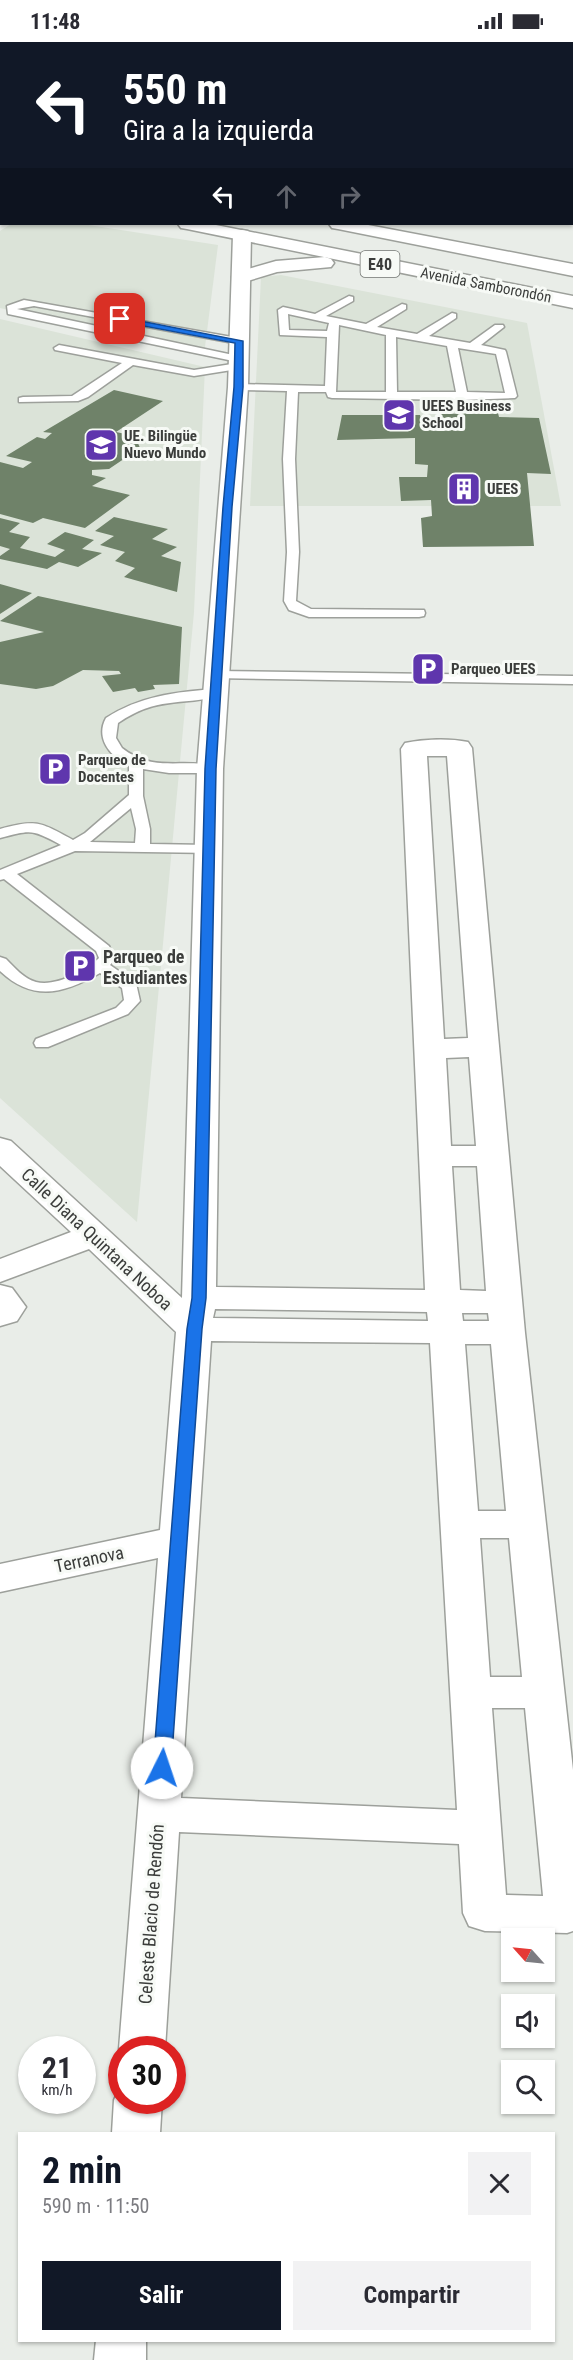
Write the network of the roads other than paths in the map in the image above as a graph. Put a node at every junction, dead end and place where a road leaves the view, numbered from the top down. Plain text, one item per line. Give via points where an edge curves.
1 (192, 225) edge
2 (343, 225) edge
3 (242, 235) junction
4 (382, 264) junction
5 (573, 270) edge
6 (241, 277) junction
7 (349, 299) dead end
8 (573, 302) edge
9 (402, 307) dead end
10 (452, 316) dead end
11 (317, 317) junction
12 (335, 321) junction
13 (499, 327) dead end
14 (367, 328) junction
15 (391, 333) junction
16 (332, 334) junction
17 (419, 338) junction
18 (453, 344) junction
19 (472, 347) junction
20 (58, 348) dead end
21 (130, 362) junction
22 (238, 363) junction
23 (330, 389) junction
24 (294, 390) junction
25 (392, 396) junction
26 (462, 397) junction
27 (23, 400) dead end
28 (418, 614) dead end
29 (573, 680) edge
30 (216, 684) junction
31 (136, 762) junction
32 (210, 769) junction
33 (136, 796) junction
34 (0, 834) edge
35 (73, 846) junction
36 (142, 848) junction
37 (209, 850) junction
38 (420, 864) junction
39 (468, 864) junction
40 (3, 874) edge
41 (424, 948) junction
42 (476, 948) junction
43 (0, 962) edge
44 (101, 967) junction
45 (42, 1043) dead end
46 (484, 1047) junction
47 (430, 1049) junction
48 (0, 1148) edge
49 (437, 1156) junction
50 (493, 1156) junction
51 (94, 1235) junction
52 (0, 1271) edge
53 (0, 1296) edge
54 (197, 1314) junction
55 (0, 1315) edge
56 (445, 1317) junction
57 (506, 1318) junction
58 (527, 1524) junction
59 (460, 1525) junction
60 (178, 1540) junction
61 (0, 1578) edge
62 (471, 1692) junction
63 (544, 1693) junction
64 (159, 1814) junction
65 (479, 1828) junction
66 (143, 2036) edge
67 (137, 2114) edge
68 (136, 2132) edge
69 (122, 2342) edge
70 (120, 2360) edge

1 - 3 main road, Avenida Samborondón / E40
2 - 5 main road, Avenida Samborondón / E40
3 - 4 main road, Avenida Samborondón / E40
3 - 6 main road, Celeste Blacio de Rendón
4 - 6 main road via 314,263 276,267
4 - 8 main road, Avenida Samborondón / E40
6 - 22 main road, Celeste Blacio de Rendón
7 - 11 lane
9 - 14 lane
10 - 17 lane
11 - 12 lane
11 - 16 lane via 283,310 284,333
12 - 14 lane
12 - 16 lane
13 - 19 lane
14 - 15 lane
15 - 17 lane
15 - 25 lane
16 - 23 lane
17 - 18 lane
18 - 19 lane
18 - 26 lane
19 - 26 lane via 501,352 511,396
20 - 21 lane
21 - 22 lane via 194,373
21 - 27 lane via 74,399
22 - 22 lane via 34,303 11,308 20,315
22 - 24 lane
22 - 30 main road, Celeste Blacio de Rendón
23 - 24 lane
23 - 25 lane via 332,395
24 - 28 lane via 289,459 293,552 290,600 294,607 309,613
25 - 26 lane
29 - 30 lane
30 - 31 lane via 129,707 111,721 110,740 118,753
30 - 32 main road, Celeste Blacio de Rendón
31 - 32 lane via 153,768
31 - 33 lane
32 - 37 main road, Celeste Blacio de Rendón
33 - 35 lane
33 - 36 lane
34 - 35 lane via 39,827
35 - 36 lane
35 - 40 lane
36 - 37 lane
37 - 54 main road, Celeste Blacio de Rendón
38 - 39 main road
38 - 39 main road via 414,749 459,748
38 - 41 main road
39 - 42 main road
40 - 44 lane via 103,949 108,959
41 - 42 main road
41 - 47 main road
42 - 46 main road
43 - 44 lane via 25,984 36,988 49,987
44 - 45 lane via 130,986 132,1001 122,1011
46 - 47 main road
46 - 50 main road
47 - 49 main road
48 - 51 main road, Calle Diana Quintana Noboa
49 - 50 main road
49 - 56 main road
50 - 57 main road
51 - 52 main road
51 - 54 main road, Calle Diana Quintana Noboa
53 - 55 main road via 9,1307
54 - 56 main road
54 - 60 main road, Celeste Blacio de Rendón
56 - 57 main road
56 - 59 main road
57 - 58 main road
58 - 59 main road
58 - 63 main road
59 - 62 main road
60 - 61 main road, Terranova
60 - 64 main road, Celeste Blacio de Rendón
62 - 63 main road
62 - 65 main road
63 - 65 main road via 567,1915 485,1912
64 - 65 main road
64 - 66 main road, Celeste Blacio de Rendón
67 - 68 main road
69 - 70 main road

